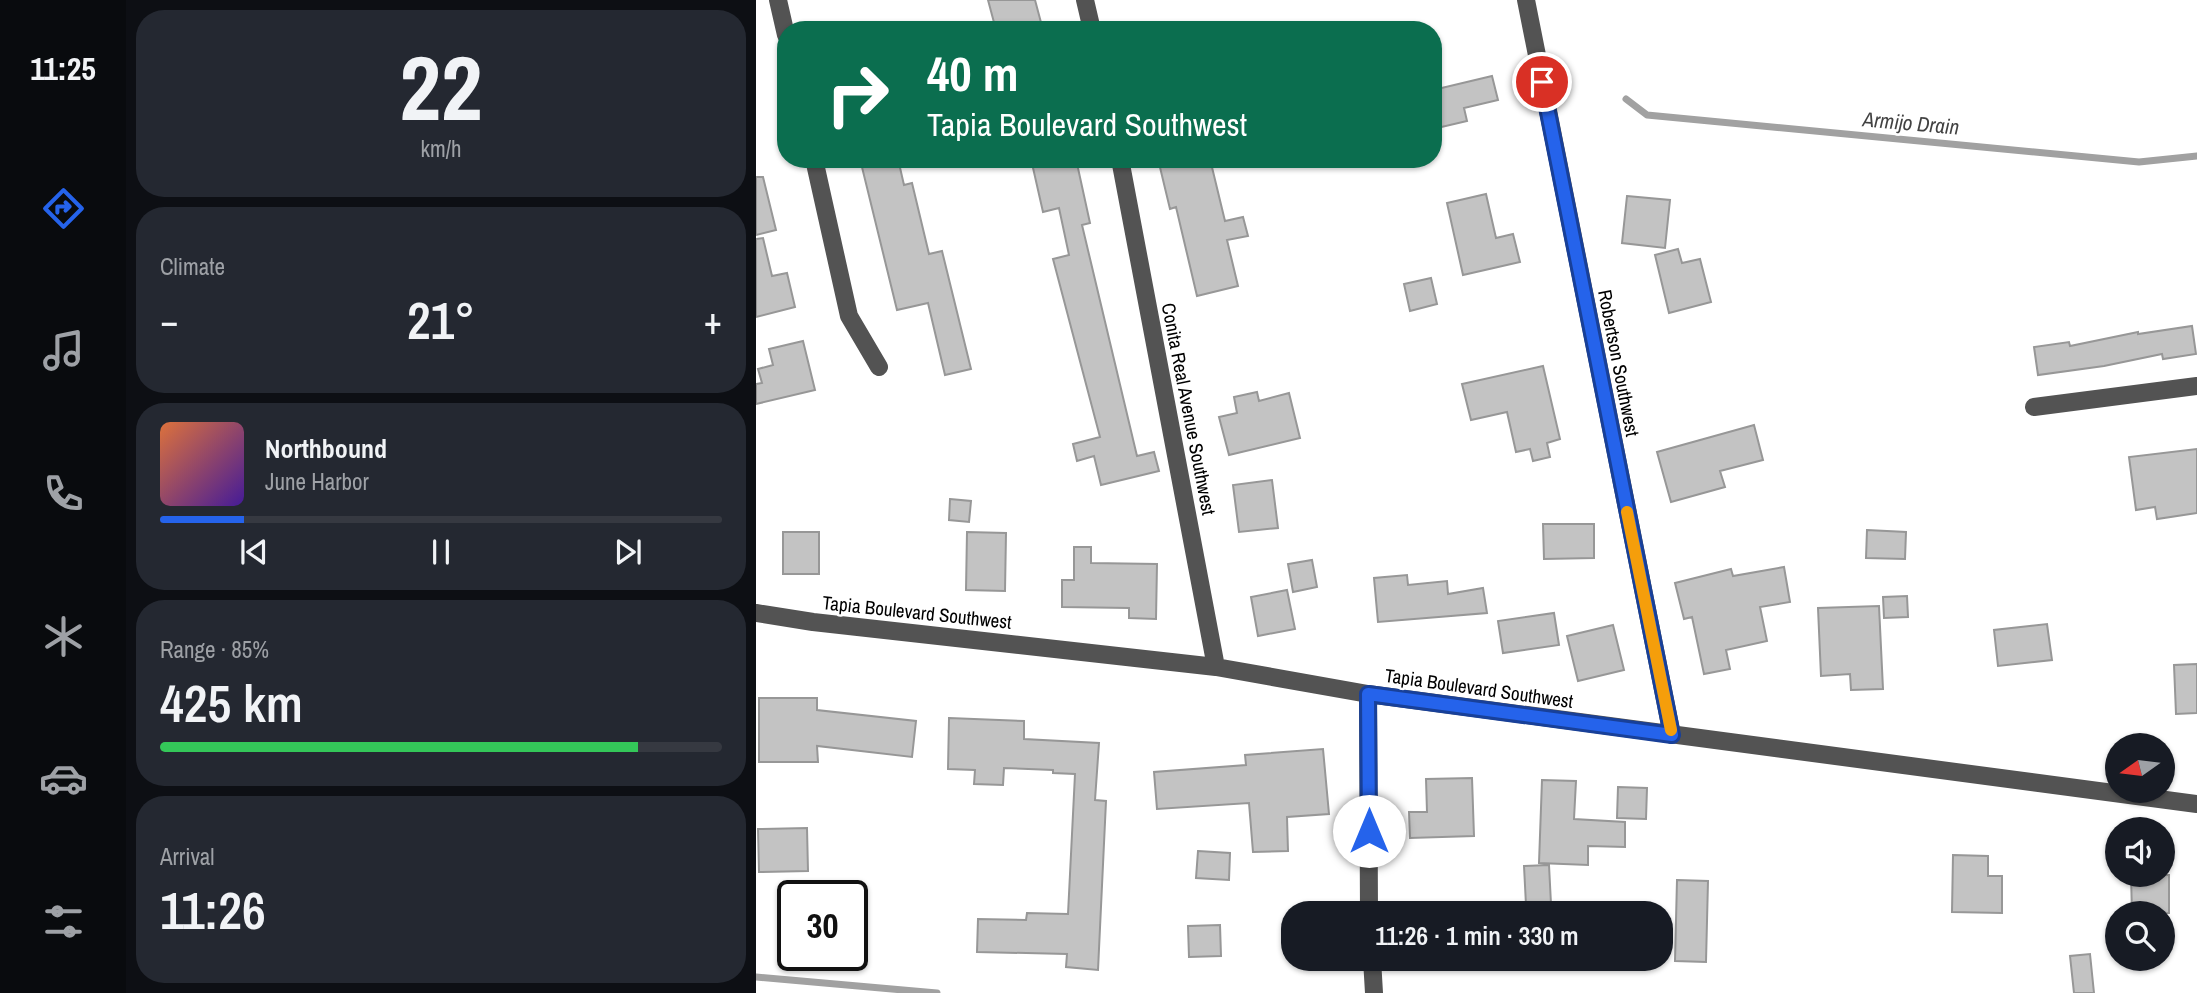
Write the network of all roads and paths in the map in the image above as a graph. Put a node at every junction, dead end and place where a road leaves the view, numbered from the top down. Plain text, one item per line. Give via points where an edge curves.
1 (778, 0) edge
2 (1086, 0) edge
3 (1526, 0) edge
4 (783, 21) edge
5 (1090, 21) edge
6 (816, 168) edge
7 (1122, 168) edge
8 (879, 367) dead end
9 (2197, 386) edge
10 (2034, 407) dead end
11 (756, 613) edge
12 (1216, 667) junction
13 (1368, 694) junction
14 (1672, 735) junction
15 (2197, 804) edge
16 (1370, 901) edge
17 (1373, 971) edge
18 (1374, 993) edge

1 - 4 street
2 - 5 street
3 - 14 street, Robertson Southwest
6 - 8 street via 849,316
7 - 12 street, Conita Real Avenue Southwest
9 - 10 street
11 - 12 street, Tapia Boulevard Southwest
12 - 13 street, Tapia Boulevard Southwest
13 - 14 street, Tapia Boulevard Southwest
13 - 16 street
14 - 15 street, Tapia Boulevard Southwest
17 - 18 street

